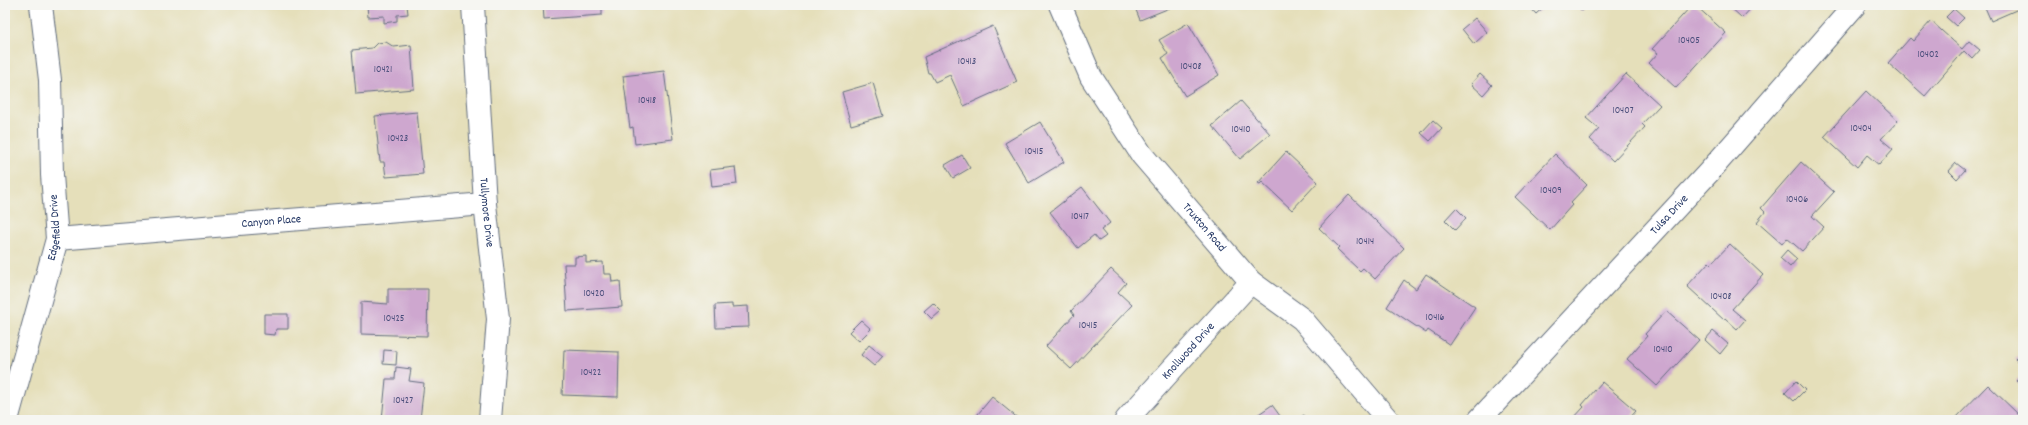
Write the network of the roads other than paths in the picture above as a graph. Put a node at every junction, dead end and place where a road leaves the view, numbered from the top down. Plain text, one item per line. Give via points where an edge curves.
1 (41, 5) edge
2 (473, 5) edge
3 (1060, 5) edge
4 (1855, 5) edge
5 (484, 204) junction
6 (57, 239) junction
7 (1251, 282) junction
8 (7, 420) edge
9 (490, 420) edge
10 (1126, 420) edge
11 (1388, 420) edge
12 (1479, 420) edge

1 - 6 street, Edgefield Drive via 50,80 52,174
2 - 5 street, Tullymore Drive
3 - 7 street, Truxton Road via 1091,77 1142,155
4 - 12 street, Tulsa Drive via 1709,172
5 - 6 street, Canyon Place
5 - 9 street, Tullymore Drive via 498,320
6 - 8 street, Edgefield Drive
7 - 10 street, Knollwood Drive
7 - 11 street, Truxton Road via 1302,319

